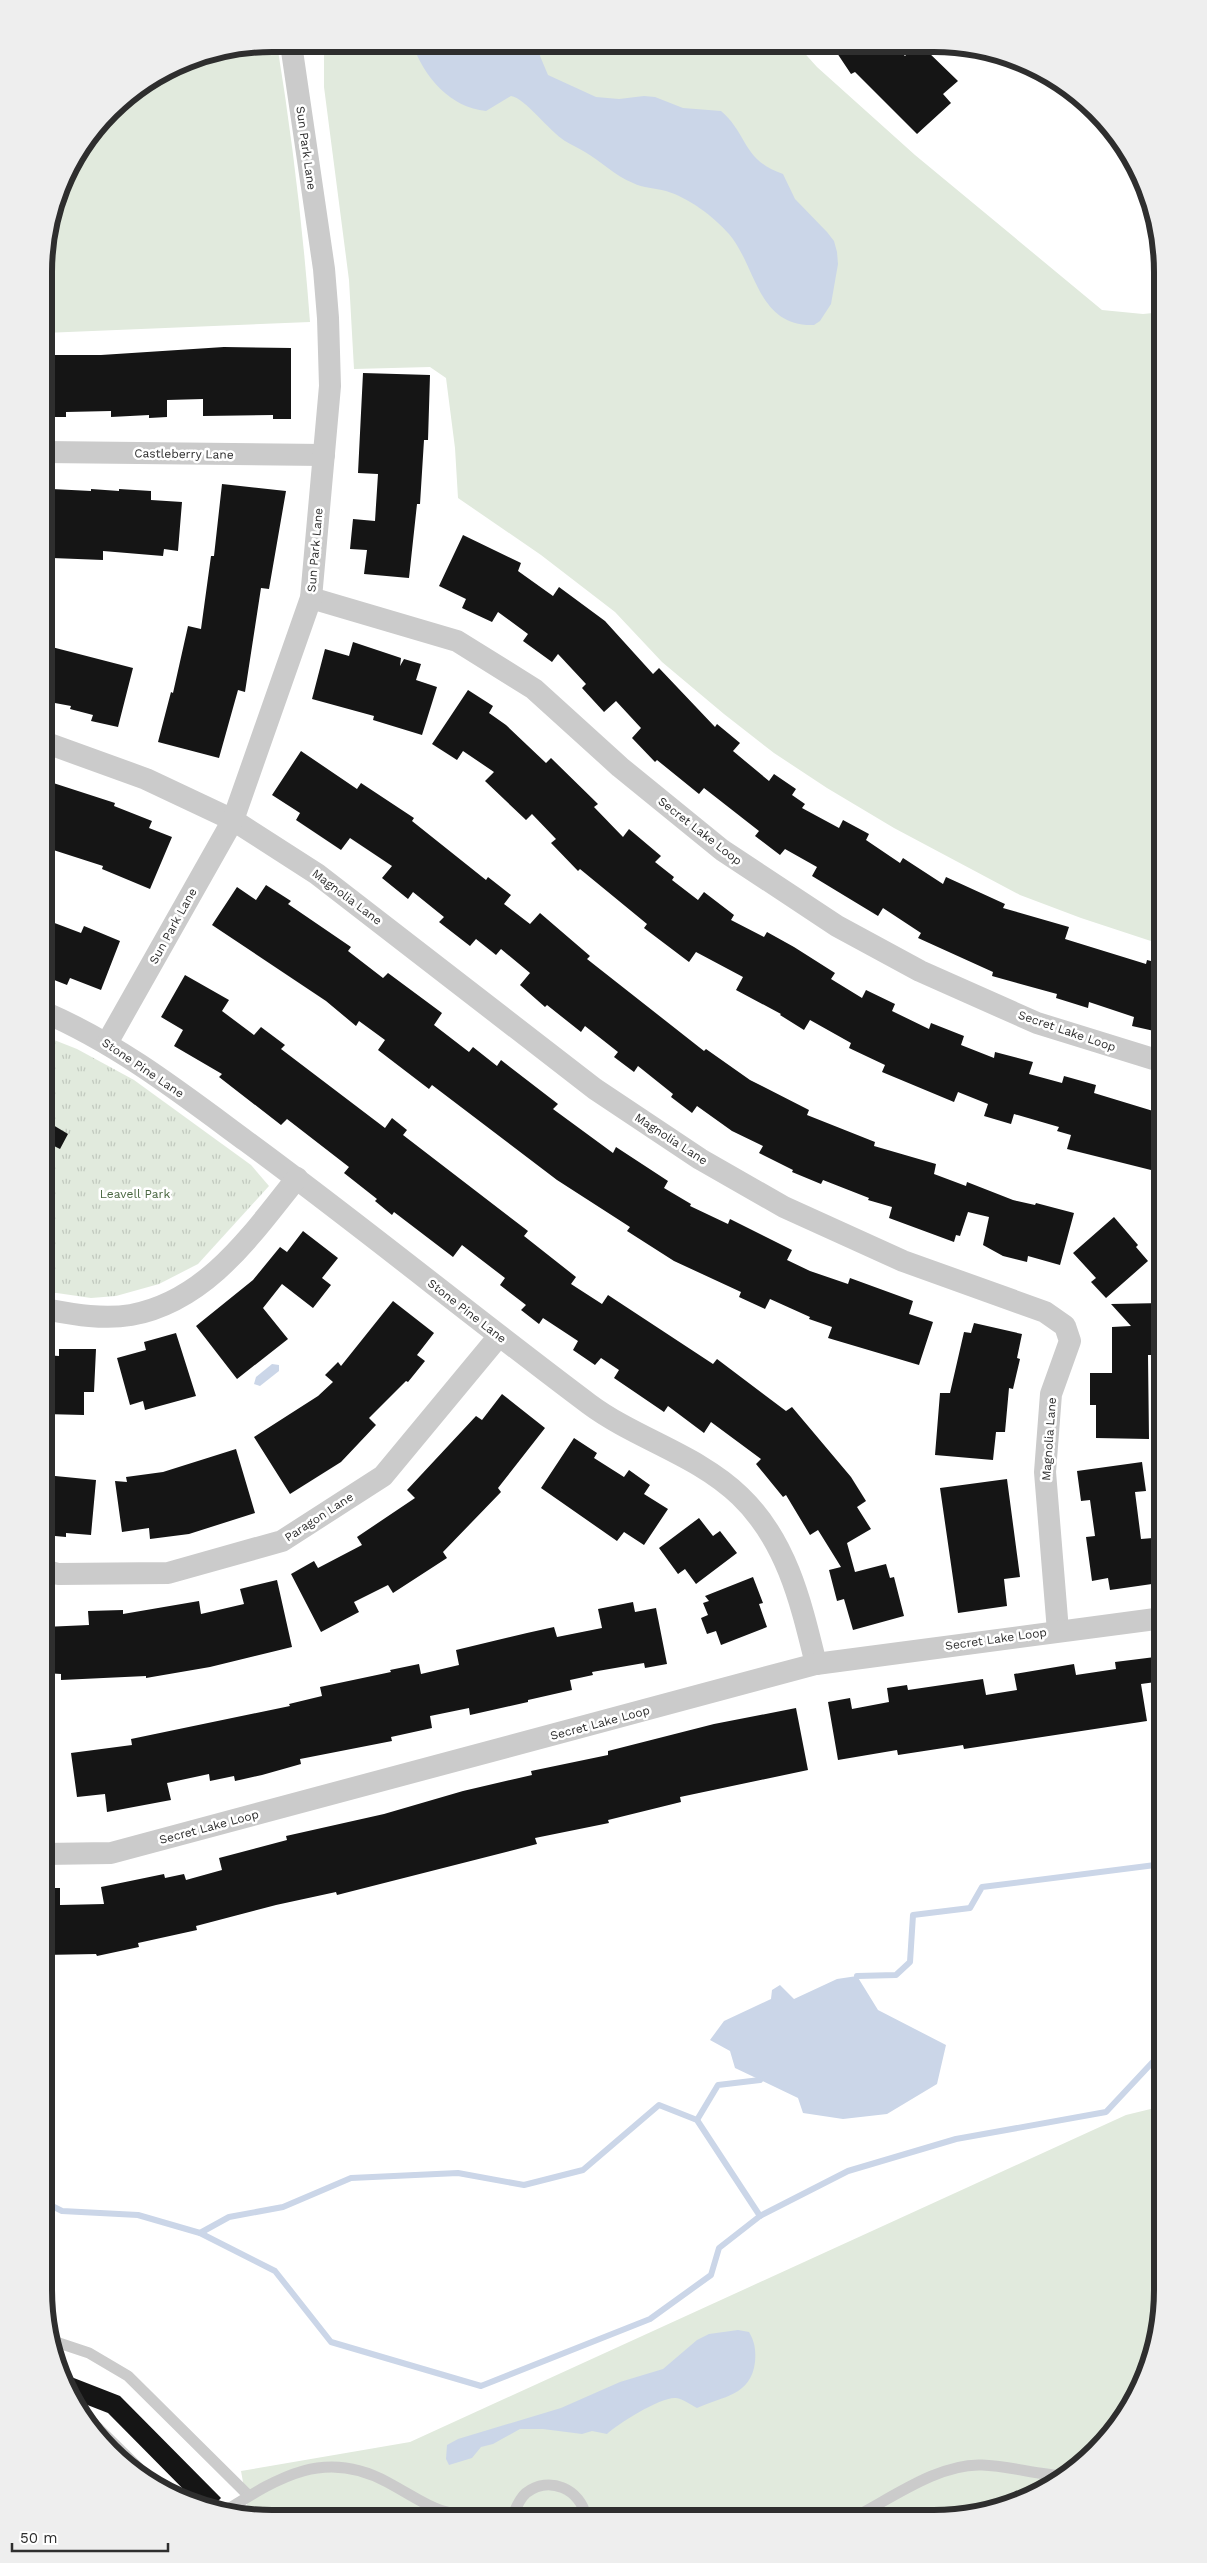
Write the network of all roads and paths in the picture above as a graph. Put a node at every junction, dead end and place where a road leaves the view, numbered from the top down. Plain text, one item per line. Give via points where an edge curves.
1 (292, 52) edge
2 (52, 452) edge
3 (324, 455) junction
4 (311, 598) junction
5 (52, 745) edge
6 (233, 820) junction
7 (52, 1015) edge
8 (107, 1043) junction
9 (1154, 1059) edge
10 (297, 1178) junction
11 (52, 1310) edge
12 (499, 1336) junction
13 (52, 1572) edge
14 (1154, 1619) edge
15 (1058, 1631) junction
16 (816, 1664) junction
17 (52, 1854) edge
18 (59, 2343) edge
19 (1055, 2474) edge
20 (249, 2496) junction
21 (232, 2506) edge
22 (434, 2510) edge
23 (515, 2510) edge
24 (583, 2510) edge
25 (867, 2510) edge

1 - 3 street, Sun Park Lane via 324,269 328,318 330,386
2 - 3 street, Castleberry Lane
3 - 4 street, Sun Park Lane
4 - 6 street, Sun Park Lane
4 - 9 street, Secret Lake Loop via 457,641 534,689 620,767 722,850 837,926 904,962 1037,1024
5 - 6 street, Magnolia Lane via 146,778
6 - 8 street, Sun Park Lane
6 - 15 street, Magnolia Lane via 317,874 595,1089 700,1159 801,1214 903,1261 1045,1312 1065,1326 1070,1341 1051,1394 1045,1472
7 - 8 street, Stone Pine Lane
8 - 10 street, Stone Pine Lane via 147,1068
10 - 11 street via 236,1254 202,1285 171,1301 131,1315 89,1316
10 - 12 street, Stone Pine Lane
12 - 13 street, Paragon Lane via 383,1476 282,1541 168,1573
12 - 16 street, Stone Pine Lane via 595,1408 698,1466 739,1495 766,1526 784,1558 799,1593
14 - 15 street, Secret Lake Loop
15 - 16 street, Secret Lake Loop
16 - 17 street, Secret Lake Loop via 111,1853
18 - 20 lane via 89,2353 128,2376
19 - 25 lane via 966,2465 926,2478
20 - 21 lane
20 - 22 lane via 291,2473 331,2466 349,2468 386,2481
23 - 24 lane via 527,2493 542,2485 570,2490

